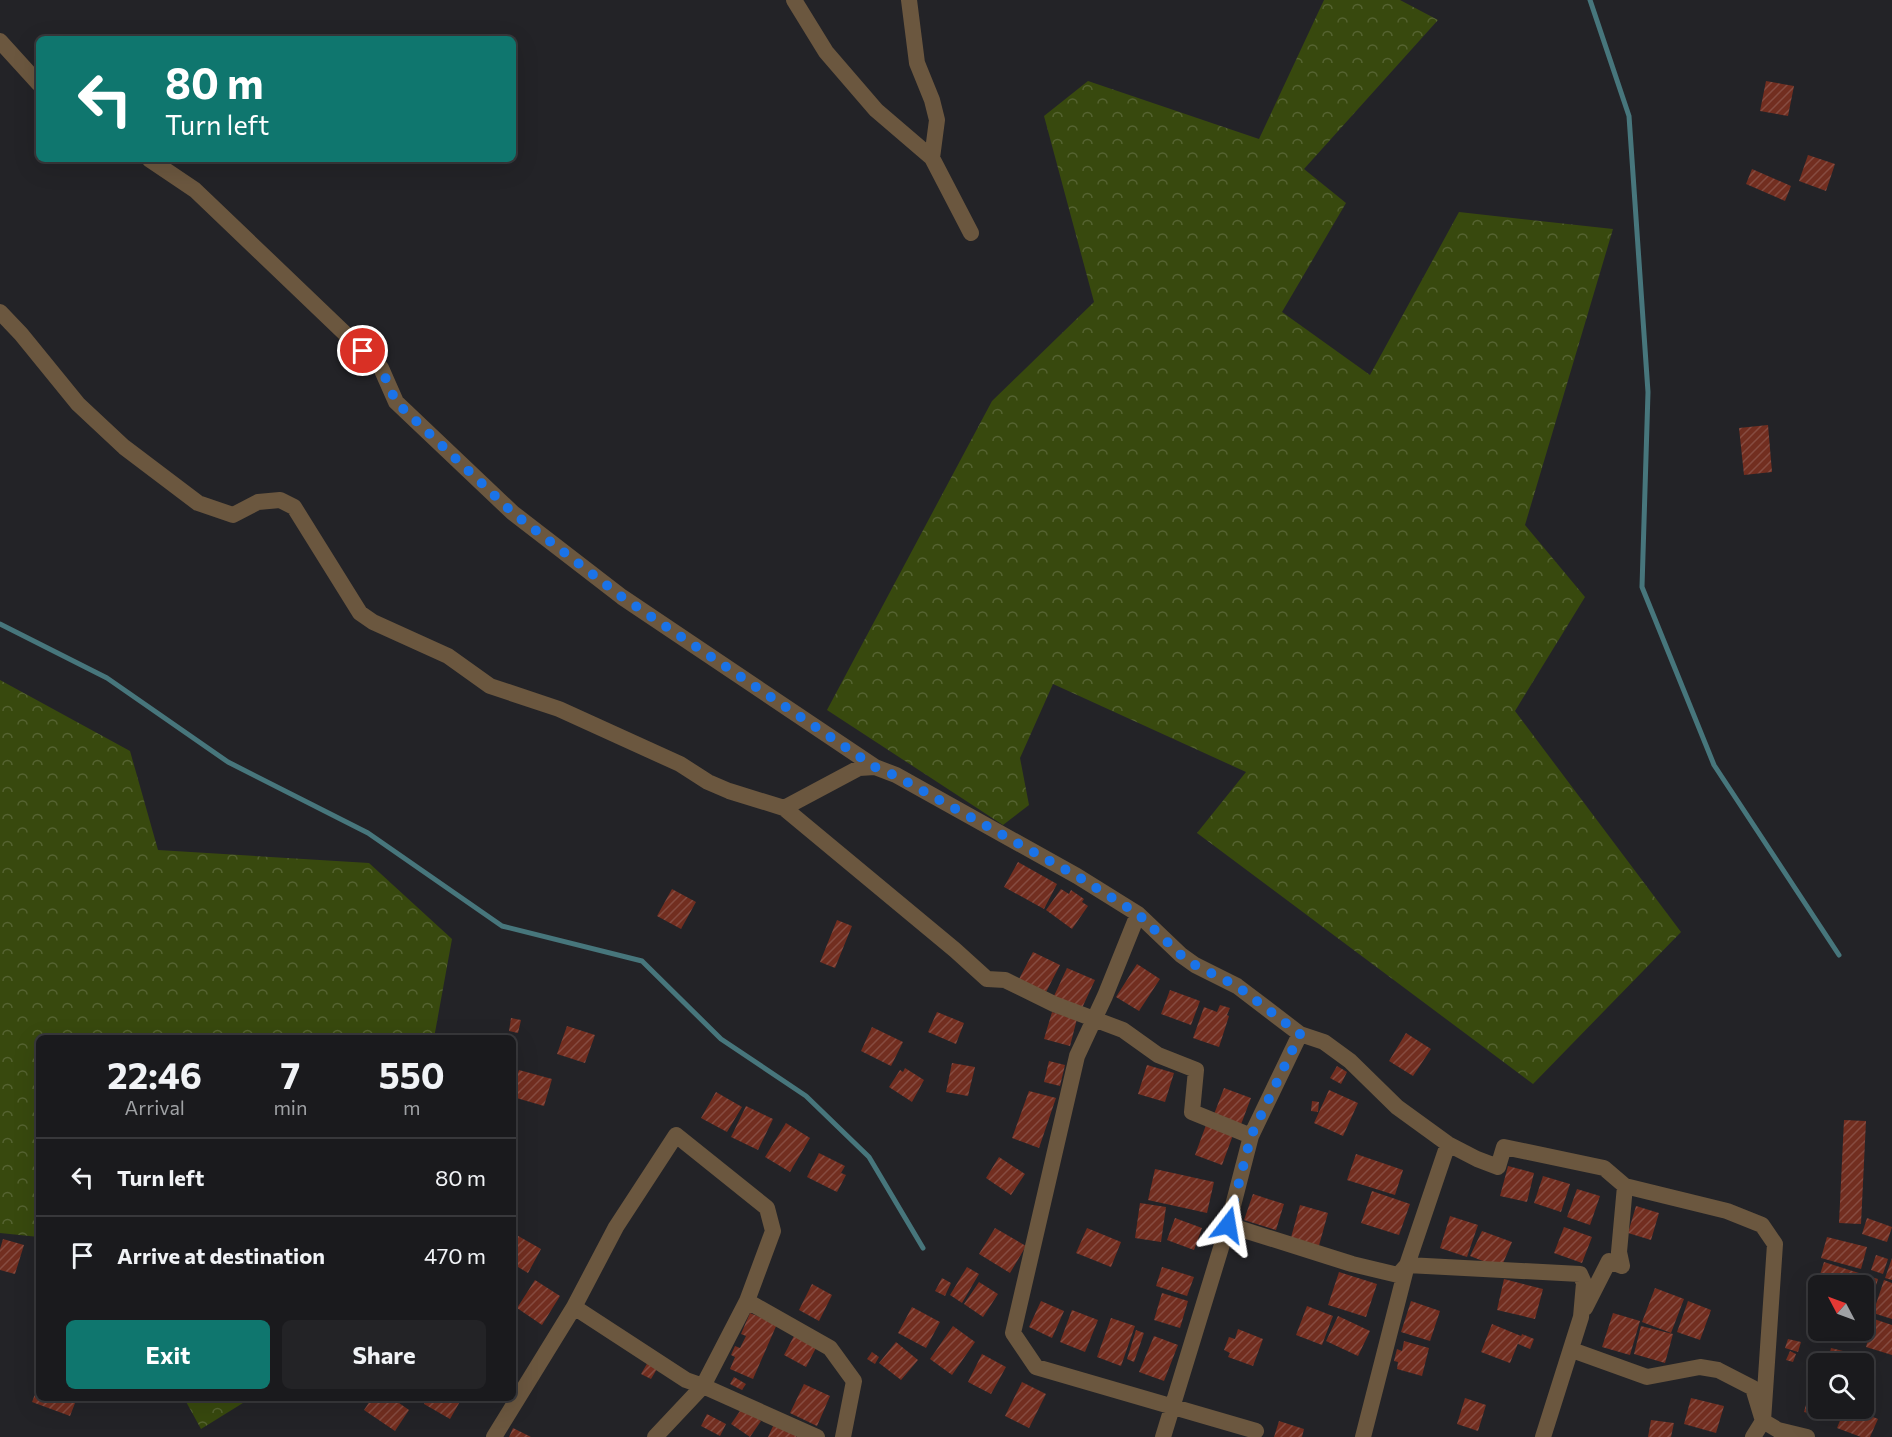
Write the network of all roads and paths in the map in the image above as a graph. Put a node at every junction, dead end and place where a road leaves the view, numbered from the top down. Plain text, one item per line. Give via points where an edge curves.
1 (794, 0) edge
2 (909, 0) edge
3 (0, 41) edge
4 (36, 81) edge
5 (932, 158) junction
6 (153, 162) edge
7 (971, 233) dead end
8 (0, 312) edge
9 (875, 767) junction
10 (784, 808) junction
11 (1138, 914) junction
12 (1094, 1020) junction
13 (1300, 1034) junction
14 (1251, 1136) junction
15 (1448, 1144) junction
16 (1625, 1186) junction
17 (1228, 1225) junction
18 (1407, 1265) junction
19 (747, 1301) junction
20 (574, 1307) junction
21 (1581, 1317) junction
22 (1572, 1350) junction
23 (703, 1386) junction
24 (1172, 1407) junction
25 (1763, 1421) junction
26 (1256, 1431) dead end
27 (494, 1437) edge
28 (655, 1437) edge
29 (817, 1437) edge
30 (843, 1437) edge
31 (1163, 1437) edge
32 (1363, 1437) edge
33 (1543, 1437) edge
34 (1753, 1437) edge
35 (1807, 1437) edge

1 - 5 street via 826,52 876,110
2 - 5 street via 917,63 937,120
3 - 4 street
5 - 7 street
6 - 9 street via 195,190 381,368 396,402 513,513 622,597
8 - 10 street via 78,404 124,447 198,503 233,515 258,502 280,500 294,507 360,613 372,622 448,656 490,686 559,709 680,764 729,791
9 - 10 street via 859,768
9 - 11 street via 1047,859
10 - 12 street via 987,979 1005,981
11 - 12 street
11 - 13 street via 1181,955 1237,986
12 - 14 street via 1123,1030 1158,1056 1196,1070 1192,1112
12 - 24 street via 1077,1056 1013,1333 1036,1366
13 - 14 street
13 - 15 street via 1324,1042 1350,1060 1397,1107
14 - 17 street
15 - 16 street via 1498,1167 1504,1147 1604,1168
15 - 18 street
16 - 21 street via 1619,1252 1622,1266 1609,1261
16 - 25 street via 1726,1210 1762,1225 1775,1244
17 - 18 street via 1398,1275
17 - 24 street
18 - 21 street via 1580,1274 1584,1283
18 - 32 street
19 - 20 street via 773,1231 767,1208 676,1135 616,1227
19 - 23 street
19 - 30 street via 830,1348 854,1381
20 - 23 street via 686,1380
20 - 27 street
21 - 22 street
22 - 25 street via 1647,1377 1700,1367 1718,1370 1753,1388
22 - 33 street
23 - 28 street
23 - 29 street
24 - 26 street
24 - 31 street
25 - 34 street
25 - 35 street via 1778,1430

